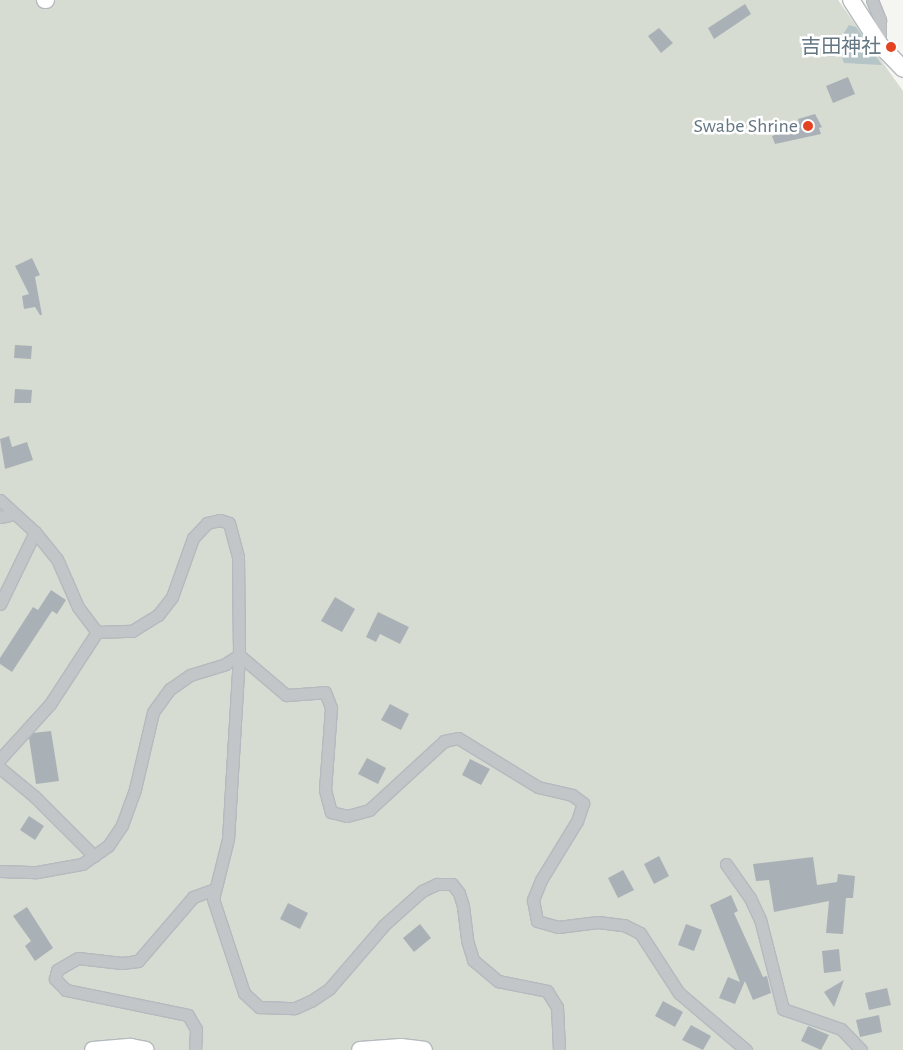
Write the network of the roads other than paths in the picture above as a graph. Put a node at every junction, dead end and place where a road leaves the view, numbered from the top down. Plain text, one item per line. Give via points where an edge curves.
1 (851, 0) edge
2 (872, 0) edge
3 (880, 45) junction
4 (903, 69) edge
5 (0, 500) edge
6 (14, 514) junction
7 (0, 517) edge
8 (35, 532) junction
9 (0, 604) edge
10 (97, 632) junction
11 (239, 655) junction
12 (0, 759) edge
13 (0, 768) edge
14 (94, 856) junction
15 (726, 864) dead end
16 (0, 871) edge
17 (215, 888) junction
18 (93, 1050) edge
19 (146, 1050) edge
20 (195, 1050) edge
21 (364, 1050) edge
22 (424, 1050) edge
23 (559, 1050) edge
24 (746, 1050) edge
25 (860, 1050) edge

1 - 3 street
2 - 3 street via 880,20
3 - 4 street
5 - 6 street
6 - 7 street
6 - 8 street
8 - 9 street
8 - 10 street via 57,559 78,607
10 - 11 street via 132,631 158,615 172,597 193,538 207,523 220,520 229,523 238,558
10 - 12 street via 50,704
11 - 14 street via 225,664 190,676 170,689 153,712 135,789 122,825 108,846
11 - 17 street via 228,839
11 - 24 street via 286,695 325,692 331,708 325,790 331,812 347,816 369,810 444,741 458,738 538,787 572,795 583,803 577,821 540,880 533,900 536,921 558,927 598,922 624,925 640,933 679,993
13 - 14 street via 34,796
14 - 16 street via 82,864 36,872
15 - 25 street via 750,898 760,919 783,1009 841,1029
17 - 20 street via 193,897 138,961 122,963 78,958 57,970 55,978 66,990 188,1015 196,1029
17 - 23 street via 214,899 244,993 259,1007 295,1008 329,989 384,925 422,891 437,884 452,884 463,906 473,960 498,981 546,991 557,1007
18 - 19 street via 131,1047
21 - 22 street

